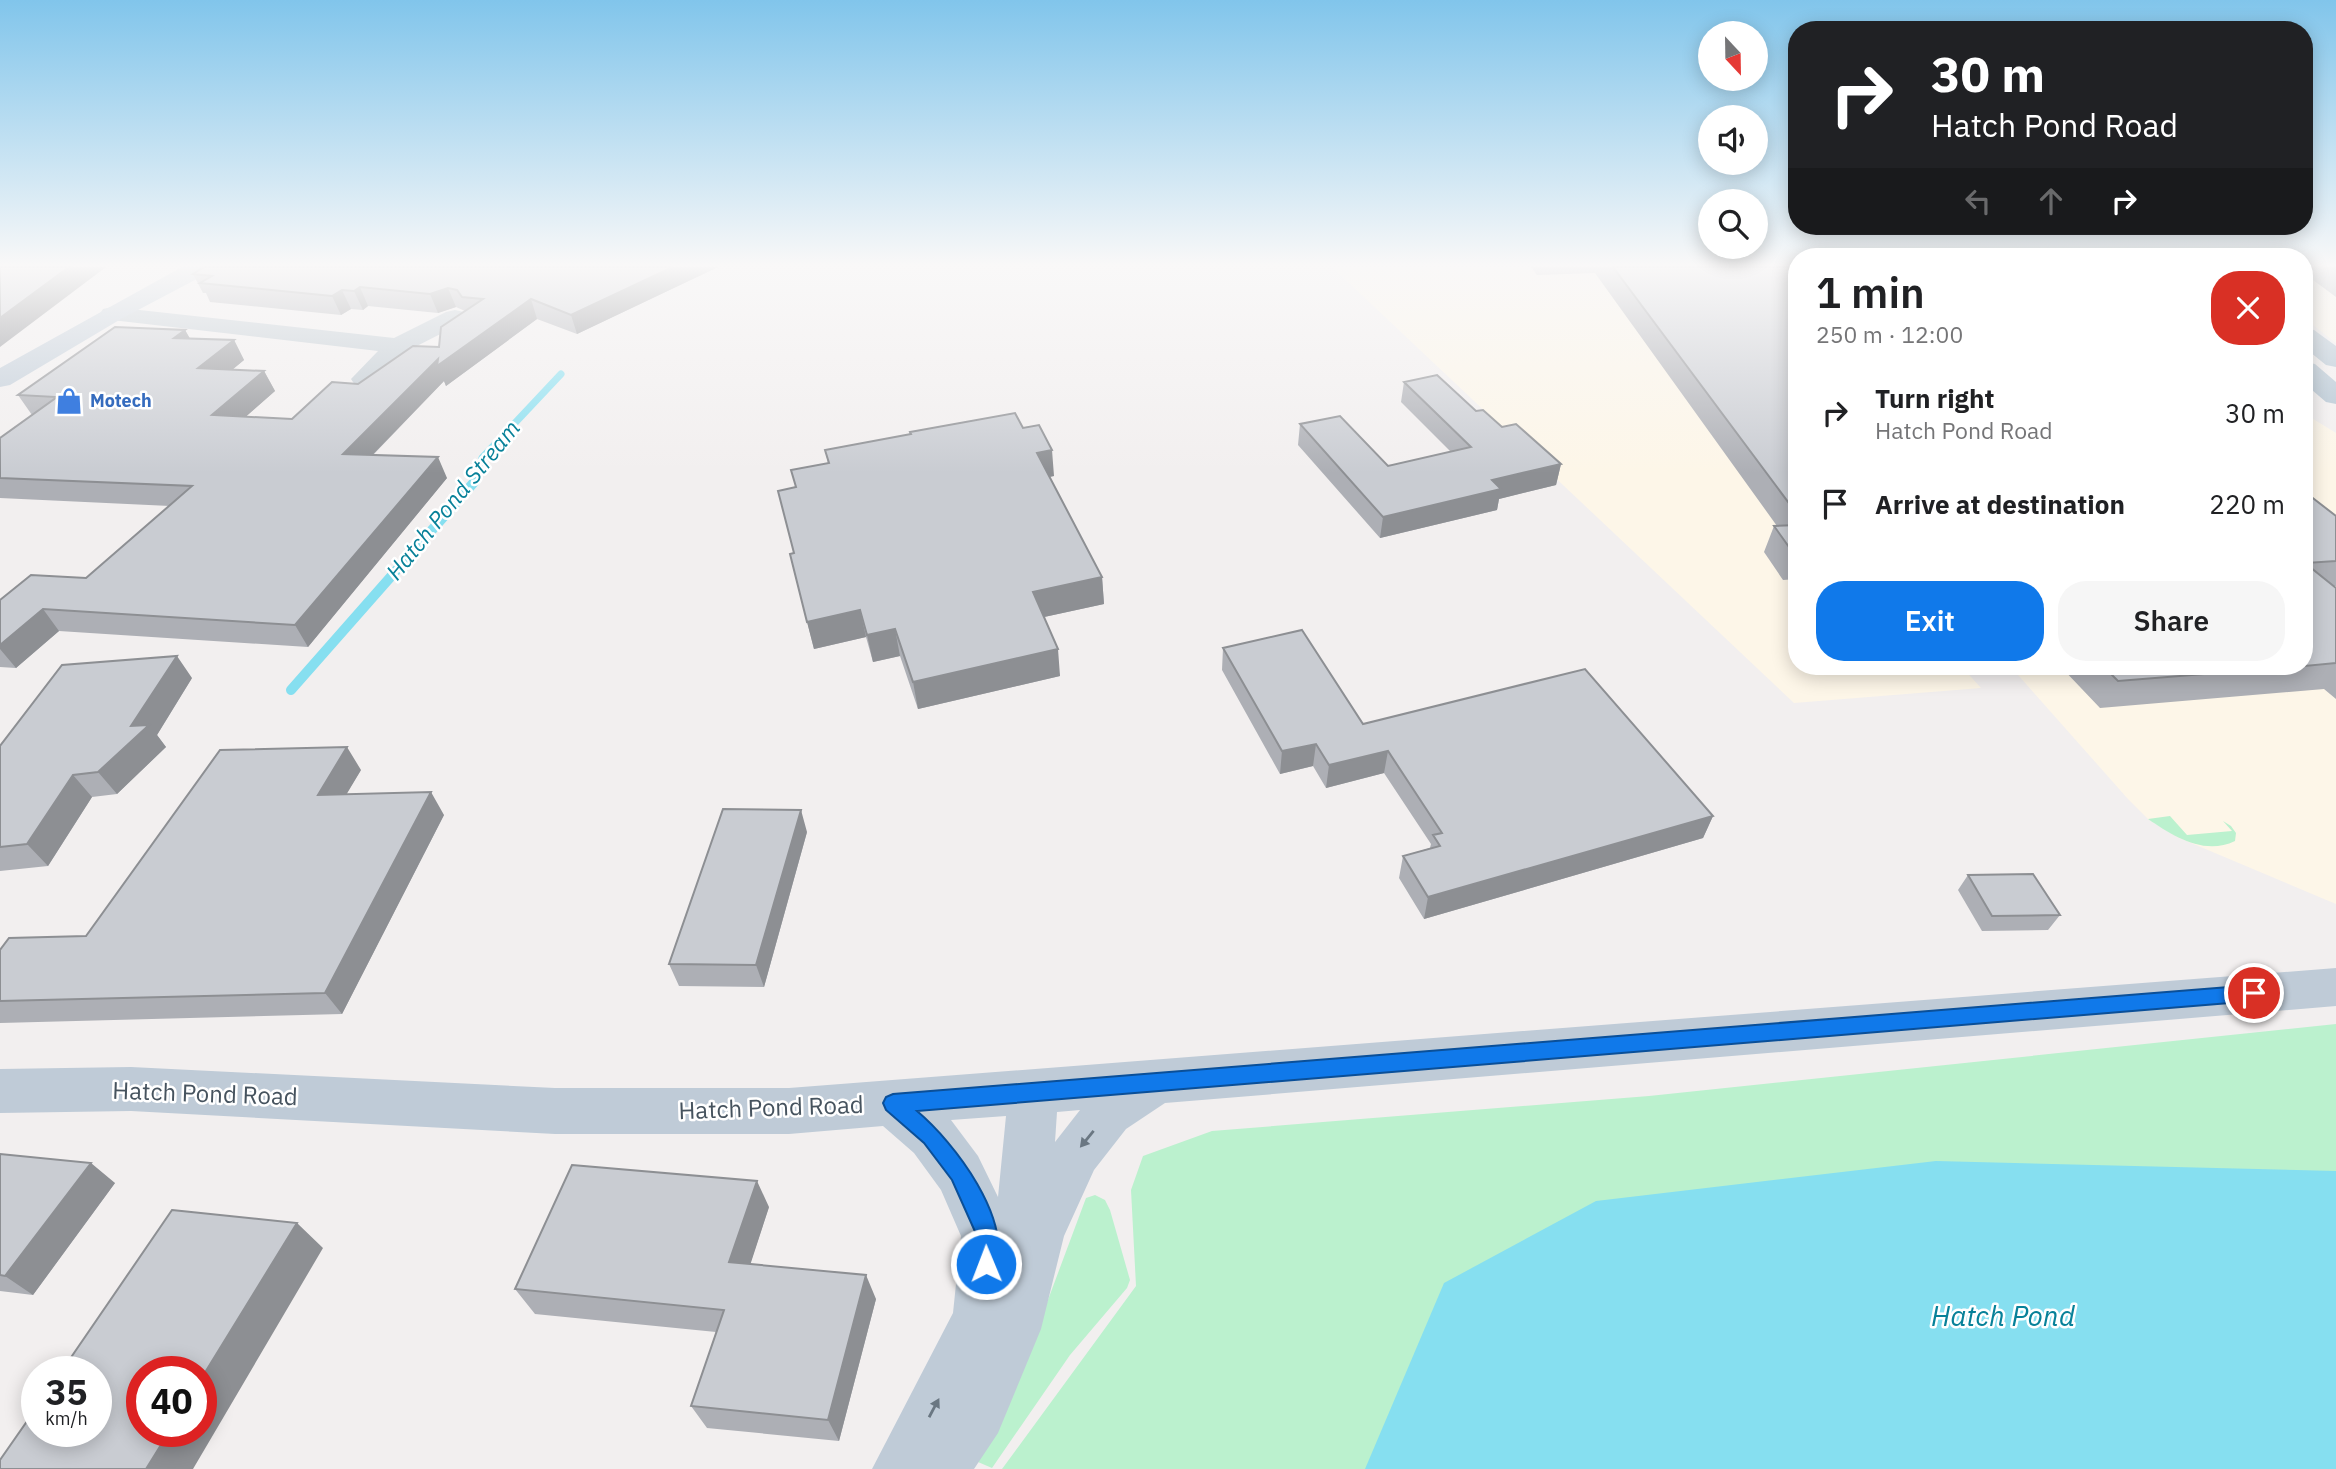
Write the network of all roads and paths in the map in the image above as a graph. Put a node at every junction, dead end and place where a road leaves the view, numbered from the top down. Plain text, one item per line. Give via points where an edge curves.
1 (73, 336) edge
2 (305, 336) edge
3 (419, 336) edge
4 (2313, 342) edge
5 (398, 346) junction
6 (2336, 359) edge
7 (6, 372) edge
8 (2313, 377) edge
9 (364, 379) edge
10 (2336, 396) edge
11 (2336, 987) edge
12 (1158, 1080) junction
13 (1034, 1090) junction
14 (0, 1091) edge
15 (893, 1103) junction
16 (1013, 1328) junction
17 (903, 1469) edge
18 (938, 1469) edge

1 - 7 street
2 - 5 street
3 - 5 street
4 - 6 main road
5 - 9 street
8 - 10 main road
11 - 12 street, Hatch Pond Road
12 - 13 street, Hatch Pond Road
12 -> 16 street via 1108,1113 1076,1153 1038,1234
13 - 15 street, Hatch Pond Road
13 - 16 street
14 - 15 street, Hatch Pond Road via 131,1089 555,1111 789,1111
17 -> 15 street via 981,1318 988,1236 960,1173 932,1136
16 - 18 street via 977,1412

